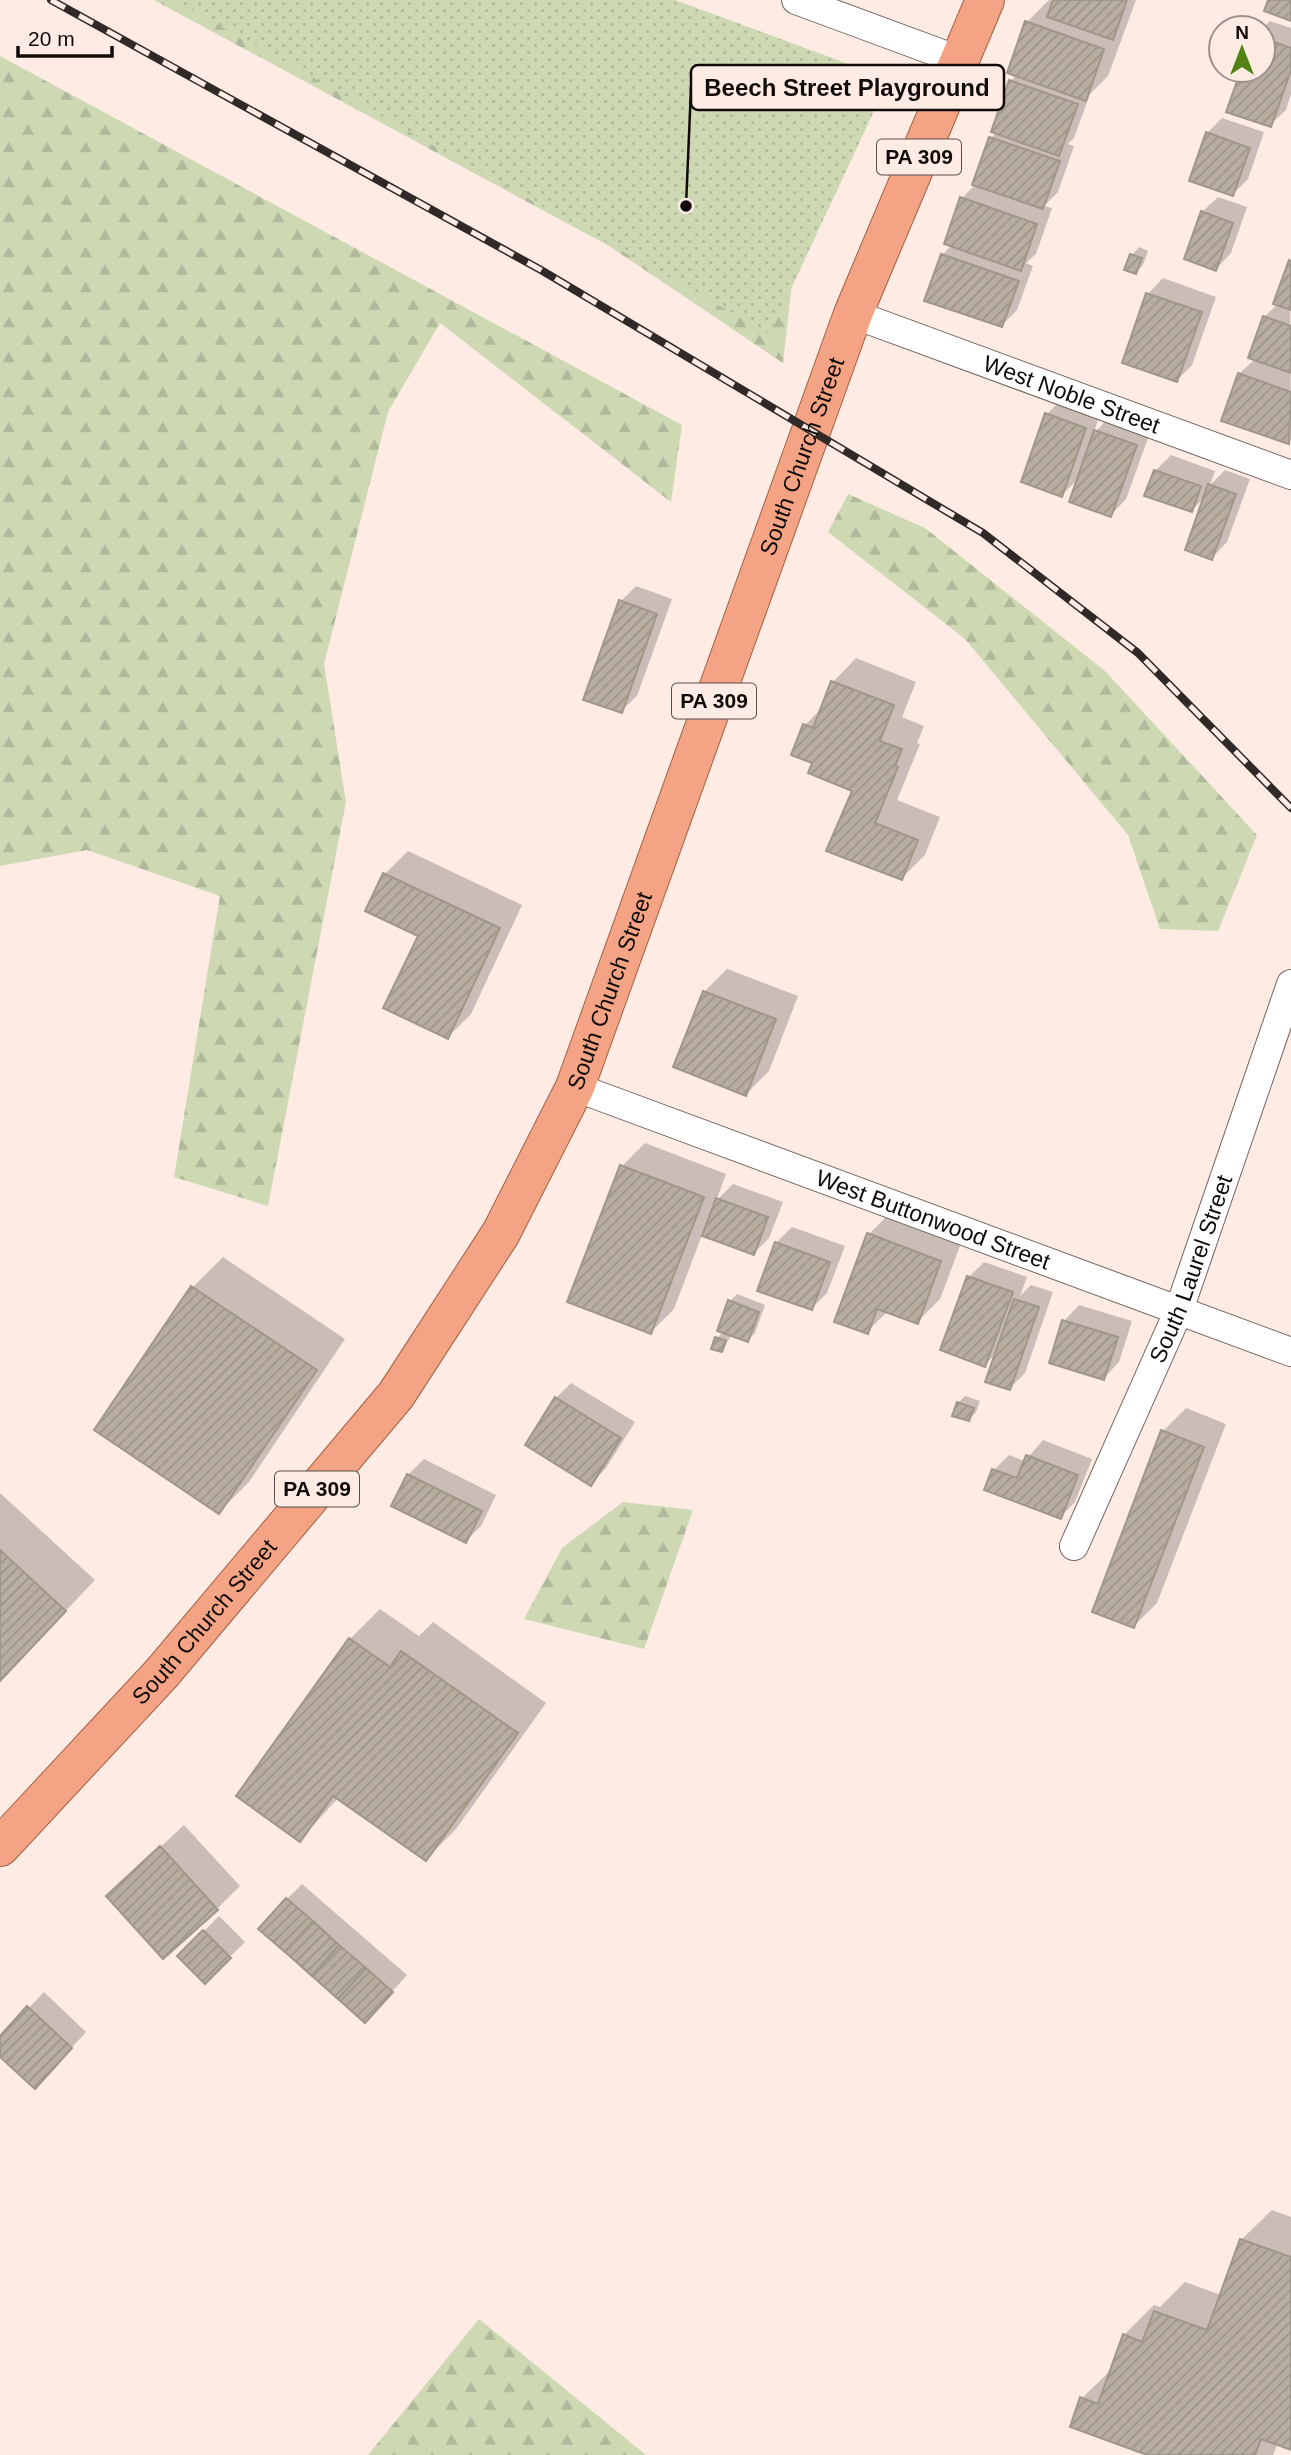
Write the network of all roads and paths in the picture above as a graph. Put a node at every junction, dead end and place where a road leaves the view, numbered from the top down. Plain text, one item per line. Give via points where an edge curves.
1 (796, 0) edge
2 (985, 0) edge
3 (961, 61) junction
4 (853, 314) junction
5 (1291, 475) edge
6 (1291, 984) edge
7 (575, 1087) junction
8 (1179, 1310) junction
9 (1291, 1352) edge
10 (1074, 1546) dead end
11 (0, 1847) edge

1 - 3 street
2 - 3 highway, South Church Street / PA 309
3 - 4 highway, South Church Street / PA 309
4 - 5 street, West Noble Street
4 - 7 highway, South Church Street / PA 309
6 - 8 street, South Laurel Street
7 - 8 street, West Buttonwood Street
7 - 11 highway, South Church Street / PA 309 via 501,1233 396,1395 162,1673
8 - 9 street, West Buttonwood Street
8 - 10 street, South Laurel Street

